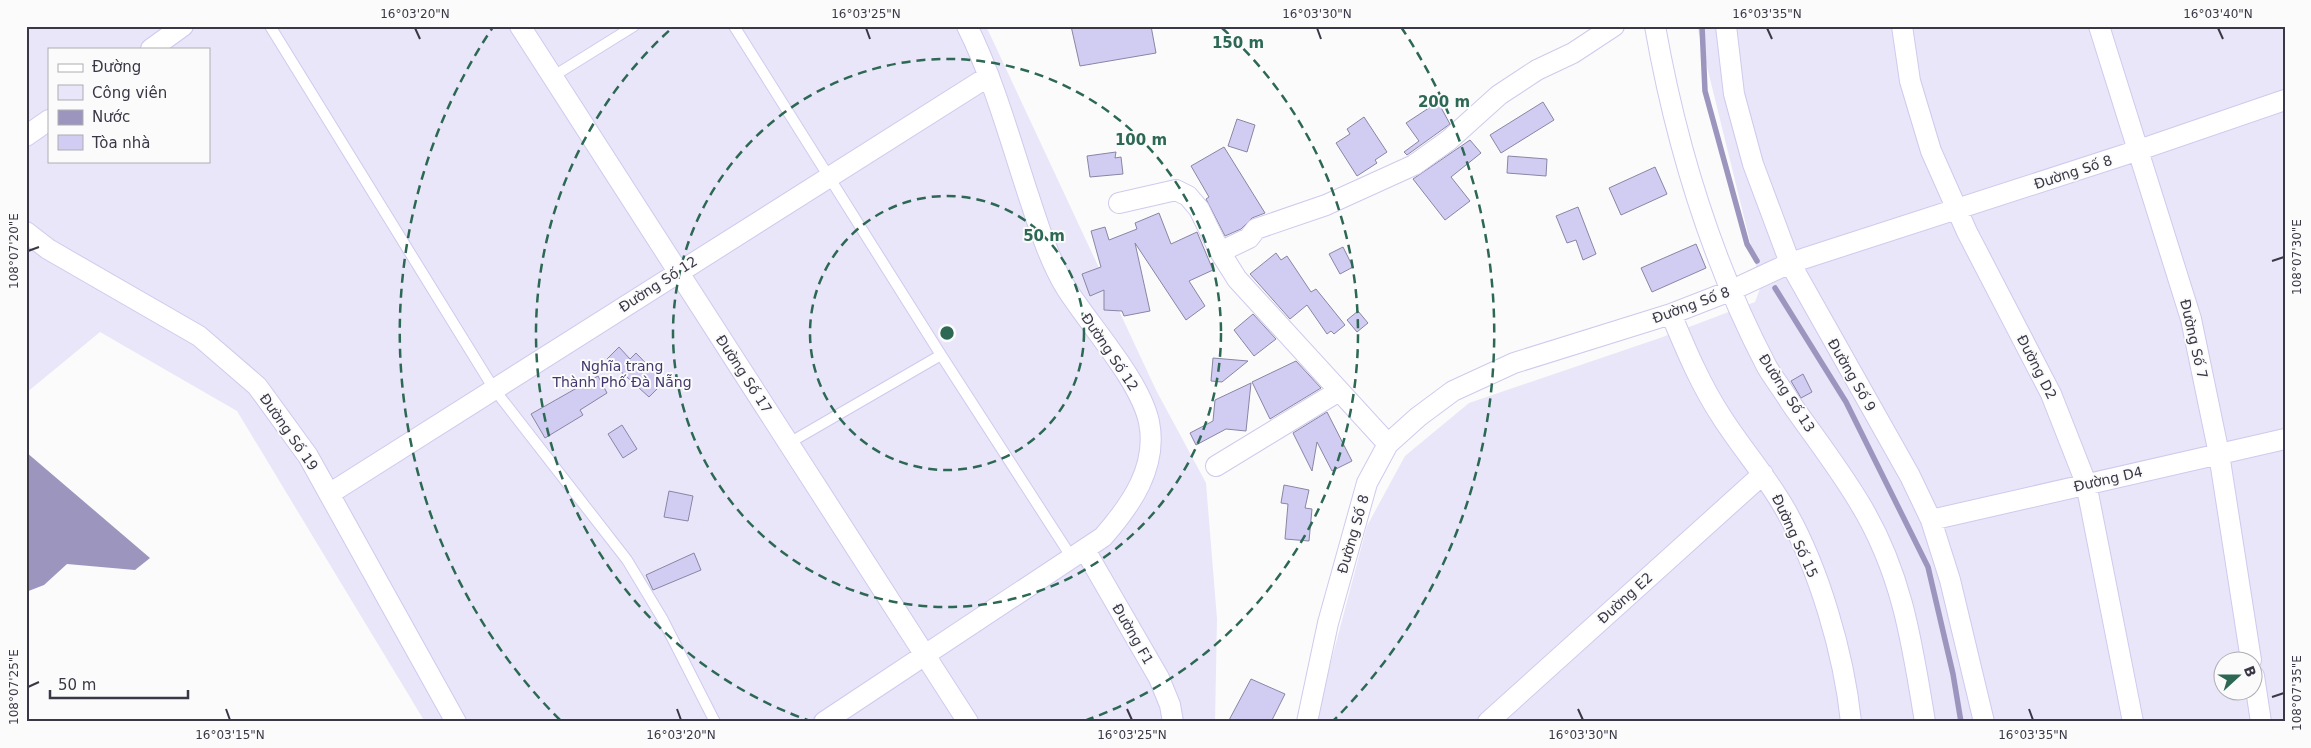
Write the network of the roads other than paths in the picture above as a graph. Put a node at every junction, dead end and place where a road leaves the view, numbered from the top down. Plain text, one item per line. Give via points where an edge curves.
1 (183, 26) edge
2 (270, 26) edge
3 (520, 26) edge
4 (634, 26) edge
5 (734, 26) edge
6 (967, 26) edge
7 (1614, 26) edge
8 (1655, 26) edge
9 (1726, 26) edge
10 (1902, 26) edge
11 (2099, 26) edge
12 (152, 48) edge
13 (552, 76) junction
14 (989, 76) junction
15 (2285, 100) edge
16 (48, 121) edge
17 (26, 136) edge
18 (2139, 150) junction
19 (830, 175) junction
20 (1119, 203) dead end
21 (1957, 210) junction
22 (26, 232) edge
23 (1220, 252) junction
24 (1790, 263) junction
25 (678, 271) junction
26 (1730, 291) junction
27 (1671, 314) junction
28 (941, 355) junction
29 (494, 389) junction
30 (1339, 391) junction
31 (2285, 439) edge
32 (790, 443) junction
33 (1388, 444) junction
34 (2219, 454) junction
35 (1216, 466) dead end
36 (1763, 474) junction
37 (2086, 483) junction
38 (329, 494) junction
39 (1931, 520) junction
40 (1078, 554) junction
41 (2249, 650) edge
42 (926, 655) junction
43 (2258, 700) edge
44 (456, 722) edge
45 (715, 722) edge
46 (824, 722) edge
47 (968, 722) edge
48 (1173, 722) edge
49 (1307, 722) edge
50 (1488, 722) edge
51 (1851, 722) edge
52 (1925, 722) edge
53 (1984, 722) edge
54 (2133, 722) edge
55 (2261, 722) edge

1 - 12 street
2 - 29 lane
3 - 13 street, Đường Số 17
4 - 13 lane
5 - 19 lane
6 - 14 street, Đường Số 12
7 - 23 street via 1574,53 1537,70 1499,95 1449,140 1414,165 1326,205 1256,228 1249,238
8 - 26 street, Đường Số 13 via 1688,175
9 - 24 street, Đường Số 9 via 1734,94 1742,129
10 - 21 street, Đường D2 via 1910,81 1928,142
11 - 18 street, Đường Số 7
13 - 25 street, Đường Số 17
14 - 19 street, Đường Số 12
14 - 40 street, Đường Số 12 via 1052,260 1065,286 1140,396 1149,423 1151,450 1145,474 1132,499 1102,537
15 - 18 street, Đường Số 8
16 - 17 street
18 - 21 street, Đường Số 8
18 - 34 street, Đường Số 7 via 2191,319
19 - 25 street, Đường Số 12
19 - 28 lane
20 - 23 street via 1176,190 1188,196 1199,209
21 - 24 street, Đường Số 8
21 - 37 street, Đường D2 via 2051,394
22 - 38 street, Đường Số 19 via 48,249 199,336 257,386 308,456
23 - 30 street via 1237,279
24 - 26 street, Đường Số 8
24 - 39 street, Đường Số 9 via 1910,476
25 - 29 street, Đường Số 12
25 - 32 street, Đường Số 17
26 - 27 street, Đường Số 8
26 - 52 street, Đường Số 13 via 1768,369 1859,502 1883,547 1905,609
27 - 33 street, Đường Số 8 via 1481,376 1453,391
27 - 36 street, Đường Số 15 via 1694,369 1723,419
28 - 32 lane
28 - 40 lane
29 - 38 street, Đường Số 12
29 - 45 lane via 645,586
30 - 33 street
30 - 35 street
31 - 34 street, Đường D4
32 - 42 street, Đường Số 17
33 - 49 street, Đường Số 8 via 1367,484 1328,623
34 - 37 street, Đường D4
34 - 41 street, Đường Số 7
36 - 50 street, Đường E2
36 - 51 street, Đường Số 15 via 1786,511 1829,615 1846,678
37 - 39 street, Đường D4
37 - 54 street, Đường D2
38 - 44 street, Đường Số 19
39 - 53 street, Đường Số 9 via 1950,580
40 - 42 street, Đường Số 12
40 - 48 street, Đường F1 via 1159,678
42 - 46 street, Đường Số 12
42 - 47 street, Đường Số 17
43 - 55 street

